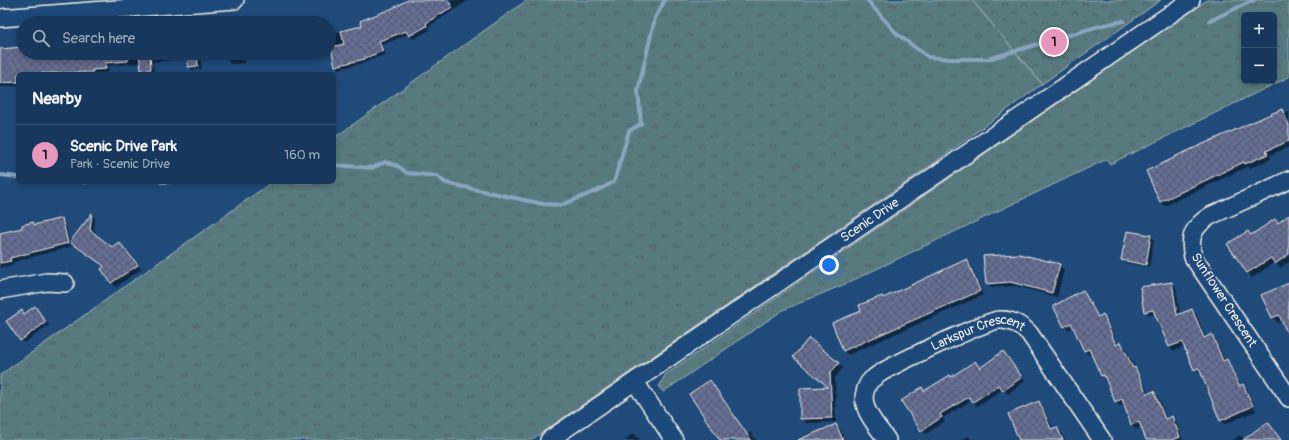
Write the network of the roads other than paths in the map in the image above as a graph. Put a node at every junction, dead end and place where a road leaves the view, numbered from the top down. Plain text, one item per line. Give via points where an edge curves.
1 (235, 0) edge
2 (1191, 0) edge
3 (26, 16) edge
4 (16, 17) edge
5 (0, 18) edge
6 (1289, 180) edge
7 (65, 283) dead end
8 (0, 290) edge
9 (635, 382) junction
10 (1289, 398) edge
11 (549, 440) edge
12 (674, 440) edge
13 (887, 440) edge
14 (1102, 440) edge

1 - 3 street
2 - 9 street, Scenic Drive
4 - 5 street
6 - 10 street, Sunflower Crescent via 1200,222 1193,230 1190,240 1193,257
7 - 8 street via 46,282
9 - 11 street, Scenic Drive
9 - 12 street
13 - 14 street, Larkspur Crescent via 864,402 864,393 871,380 880,373 935,347 999,320 1014,322 1029,333

